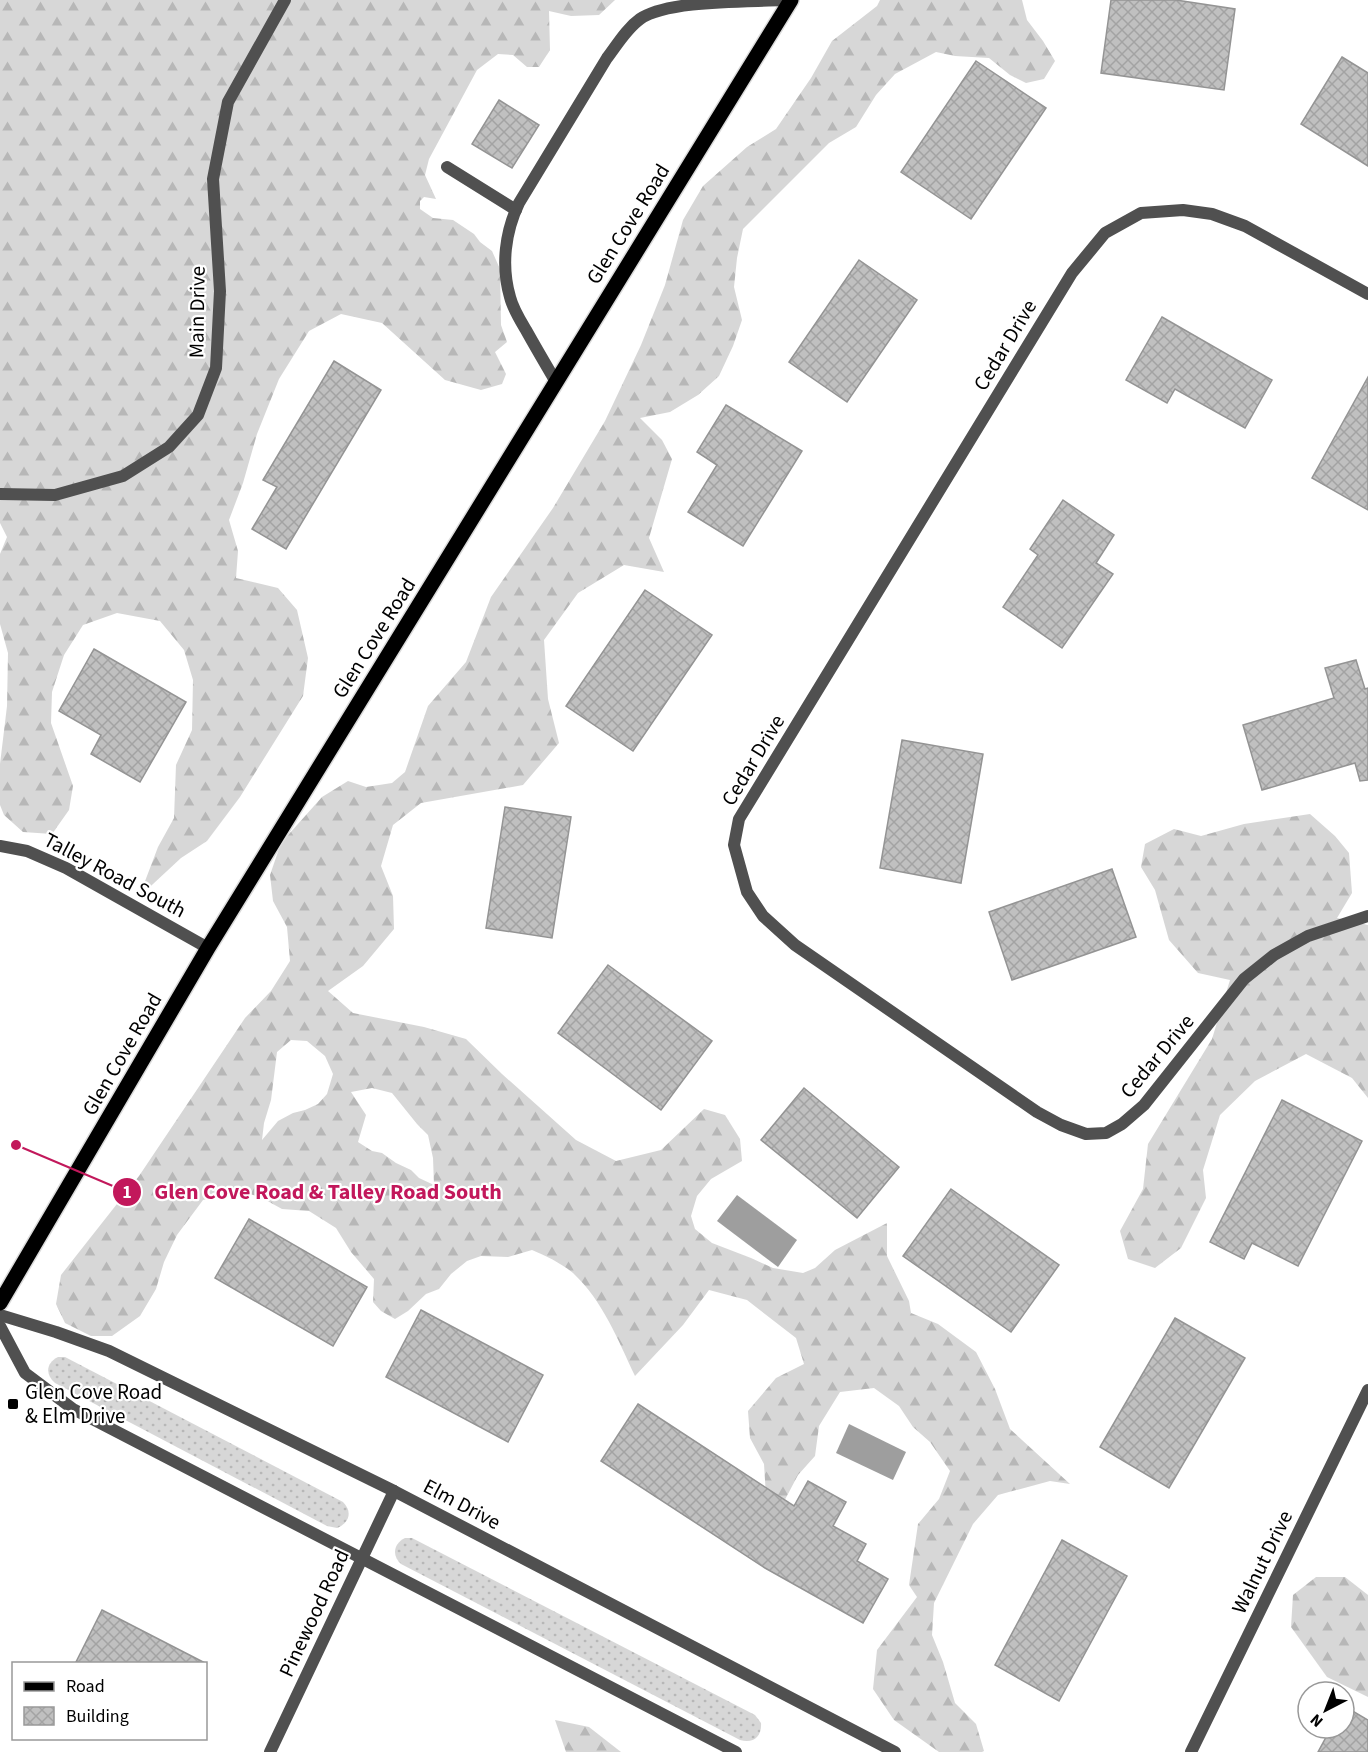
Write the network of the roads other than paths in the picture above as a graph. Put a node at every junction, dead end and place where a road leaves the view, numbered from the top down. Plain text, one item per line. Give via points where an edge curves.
1 (285, 0) edge
2 (782, 0) edge
3 (791, 0) edge
4 (447, 167) dead end
5 (516, 210) junction
6 (1368, 294) edge
7 (556, 382) junction
8 (0, 494) edge
9 (0, 846) edge
10 (1368, 916) edge
11 (208, 948) junction
12 (0, 1303) edge
13 (0, 1315) edge
14 (0, 1326) edge
15 (1368, 1390) edge
16 (394, 1491) junction
17 (362, 1559) junction
18 (270, 1752) edge
19 (736, 1752) edge
20 (895, 1752) edge
21 (1191, 1752) edge

1 - 8 street, Main Drive via 228,102 213,179 220,291 216,368 198,415 169,447 123,476 55,495
2 - 5 street via 664,8 640,19 607,58
3 - 7 main road, Glen Cove Road
4 - 5 street
5 - 7 street via 506,247 510,297
6 - 10 street, Cedar Drive via 1245,226 1212,214 1183,210 1141,213 1105,233 1072,273 739,819 734,845 747,892 763,916 795,945 1037,1112 1086,1134 1106,1133 1144,1106 1244,979 1274,955 1308,936
7 - 11 main road, Glen Cove Road
9 - 11 street, Talley Road South via 66,868
11 - 12 main road, Glen Cove Road
13 - 16 street, Elm Drive via 109,1351
14 - 17 street via 25,1373 73,1409
15 - 21 street, Walnut Drive
16 - 17 street, Pinewood Road
16 - 20 street, Elm Drive
17 - 18 street, Pinewood Road
17 - 19 street

